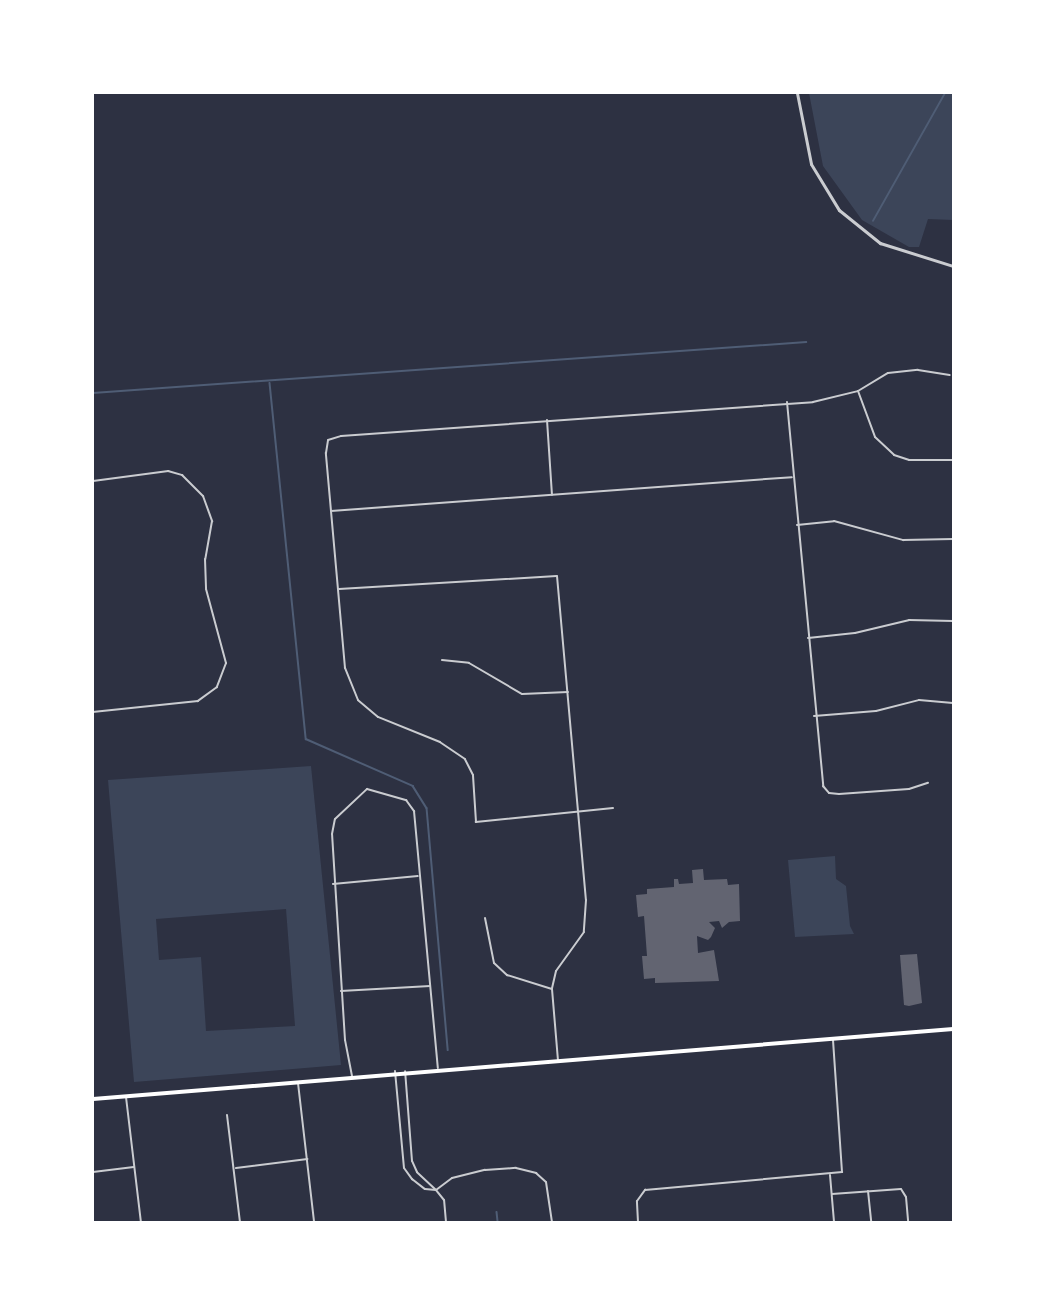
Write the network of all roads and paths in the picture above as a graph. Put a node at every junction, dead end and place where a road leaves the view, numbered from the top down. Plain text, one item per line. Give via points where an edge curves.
1 (797, 93) edge
2 (953, 266) edge
3 (950, 375) dead end
4 (858, 391) junction
5 (787, 402) junction
6 (547, 420) junction
7 (953, 460) edge
8 (792, 477) junction
9 (93, 481) edge
10 (552, 495) junction
11 (331, 511) junction
12 (796, 525) junction
13 (953, 539) edge
14 (338, 589) junction
15 (953, 621) edge
16 (807, 638) junction
17 (442, 660) dead end
18 (568, 692) junction
19 (953, 703) edge
20 (93, 712) edge
21 (814, 716) junction
22 (928, 783) dead end
23 (613, 808) dead end
24 (576, 812) junction
25 (419, 876) junction
26 (333, 884) junction
27 (485, 918) dead end
28 (431, 986) junction
29 (552, 989) junction
30 (341, 991) junction
31 (953, 1029) edge
32 (832, 1039) junction
33 (558, 1060) junction
34 (438, 1068) junction
35 (395, 1071) junction
36 (405, 1071) junction
37 (352, 1076) junction
38 (298, 1083) junction
39 (126, 1096) junction
40 (93, 1098) edge
41 (227, 1115) dead end
42 (400, 1131) junction
43 (409, 1131) junction
44 (307, 1160) junction
45 (134, 1167) junction
46 (235, 1168) junction
47 (93, 1172) edge
48 (830, 1175) junction
49 (436, 1190) junction
50 (868, 1191) junction
51 (832, 1194) junction
52 (141, 1222) edge
53 (240, 1222) edge
54 (314, 1222) edge
55 (446, 1222) edge
56 (552, 1222) edge
57 (638, 1222) edge
58 (834, 1222) edge
59 (871, 1222) edge
60 (908, 1222) edge

1 - 2 street via 811,164 839,210 880,243
3 - 4 street via 918,370 888,373
4 - 5 street via 837,399
4 - 7 street via 875,437 894,455 909,460
5 - 6 street
5 - 8 street
6 - 10 street
6 - 11 street via 328,440
8 - 10 street
8 - 12 street
9 - 20 street via 168,471 182,475 203,496 212,521 205,559 206,589 226,663 217,687 198,700
10 - 11 street
11 - 14 street
12 - 13 street via 834,521 903,540
12 - 16 street
14 - 18 street via 557,576
14 - 24 street via 346,672 358,700 378,717 440,742 465,759 473,775 476,822
15 - 16 street via 909,620 855,633
16 - 21 street
17 - 18 street via 469,663 522,694
18 - 24 street
19 - 21 street via 919,700 871,712
21 - 22 street via 826,791 839,794 898,790
23 - 24 street
24 - 29 street via 586,925 580,940 556,971
25 - 26 lane
25 - 26 street via 413,806 399,797 367,789 333,825
25 - 28 street
26 - 30 street
27 - 29 street via 494,963 507,975
28 - 30 lane
28 - 34 street
29 - 33 street
30 - 37 street
31 - 32 main road
32 - 33 main road
32 - 48 street via 844,1169
33 - 34 main road
34 - 36 main road
35 - 36 main road
35 - 37 main road
35 - 42 street
36 - 43 street
37 - 38 main road
38 - 39 main road
38 - 44 street
39 - 40 main road
39 - 45 street
41 - 46 street
42 - 43 street
42 - 49 street via 404,1168 412,1179
43 - 49 street via 417,1172
44 - 46 street
44 - 54 street
45 - 47 street
45 - 52 street
46 - 53 street
48 - 51 street
48 - 57 street via 649,1190 638,1195
49 - 55 street via 444,1200
49 - 56 street via 452,1178 485,1170 525,1169 539,1175 549,1189
50 - 51 street
50 - 59 street
50 - 60 street via 903,1190
51 - 58 street

